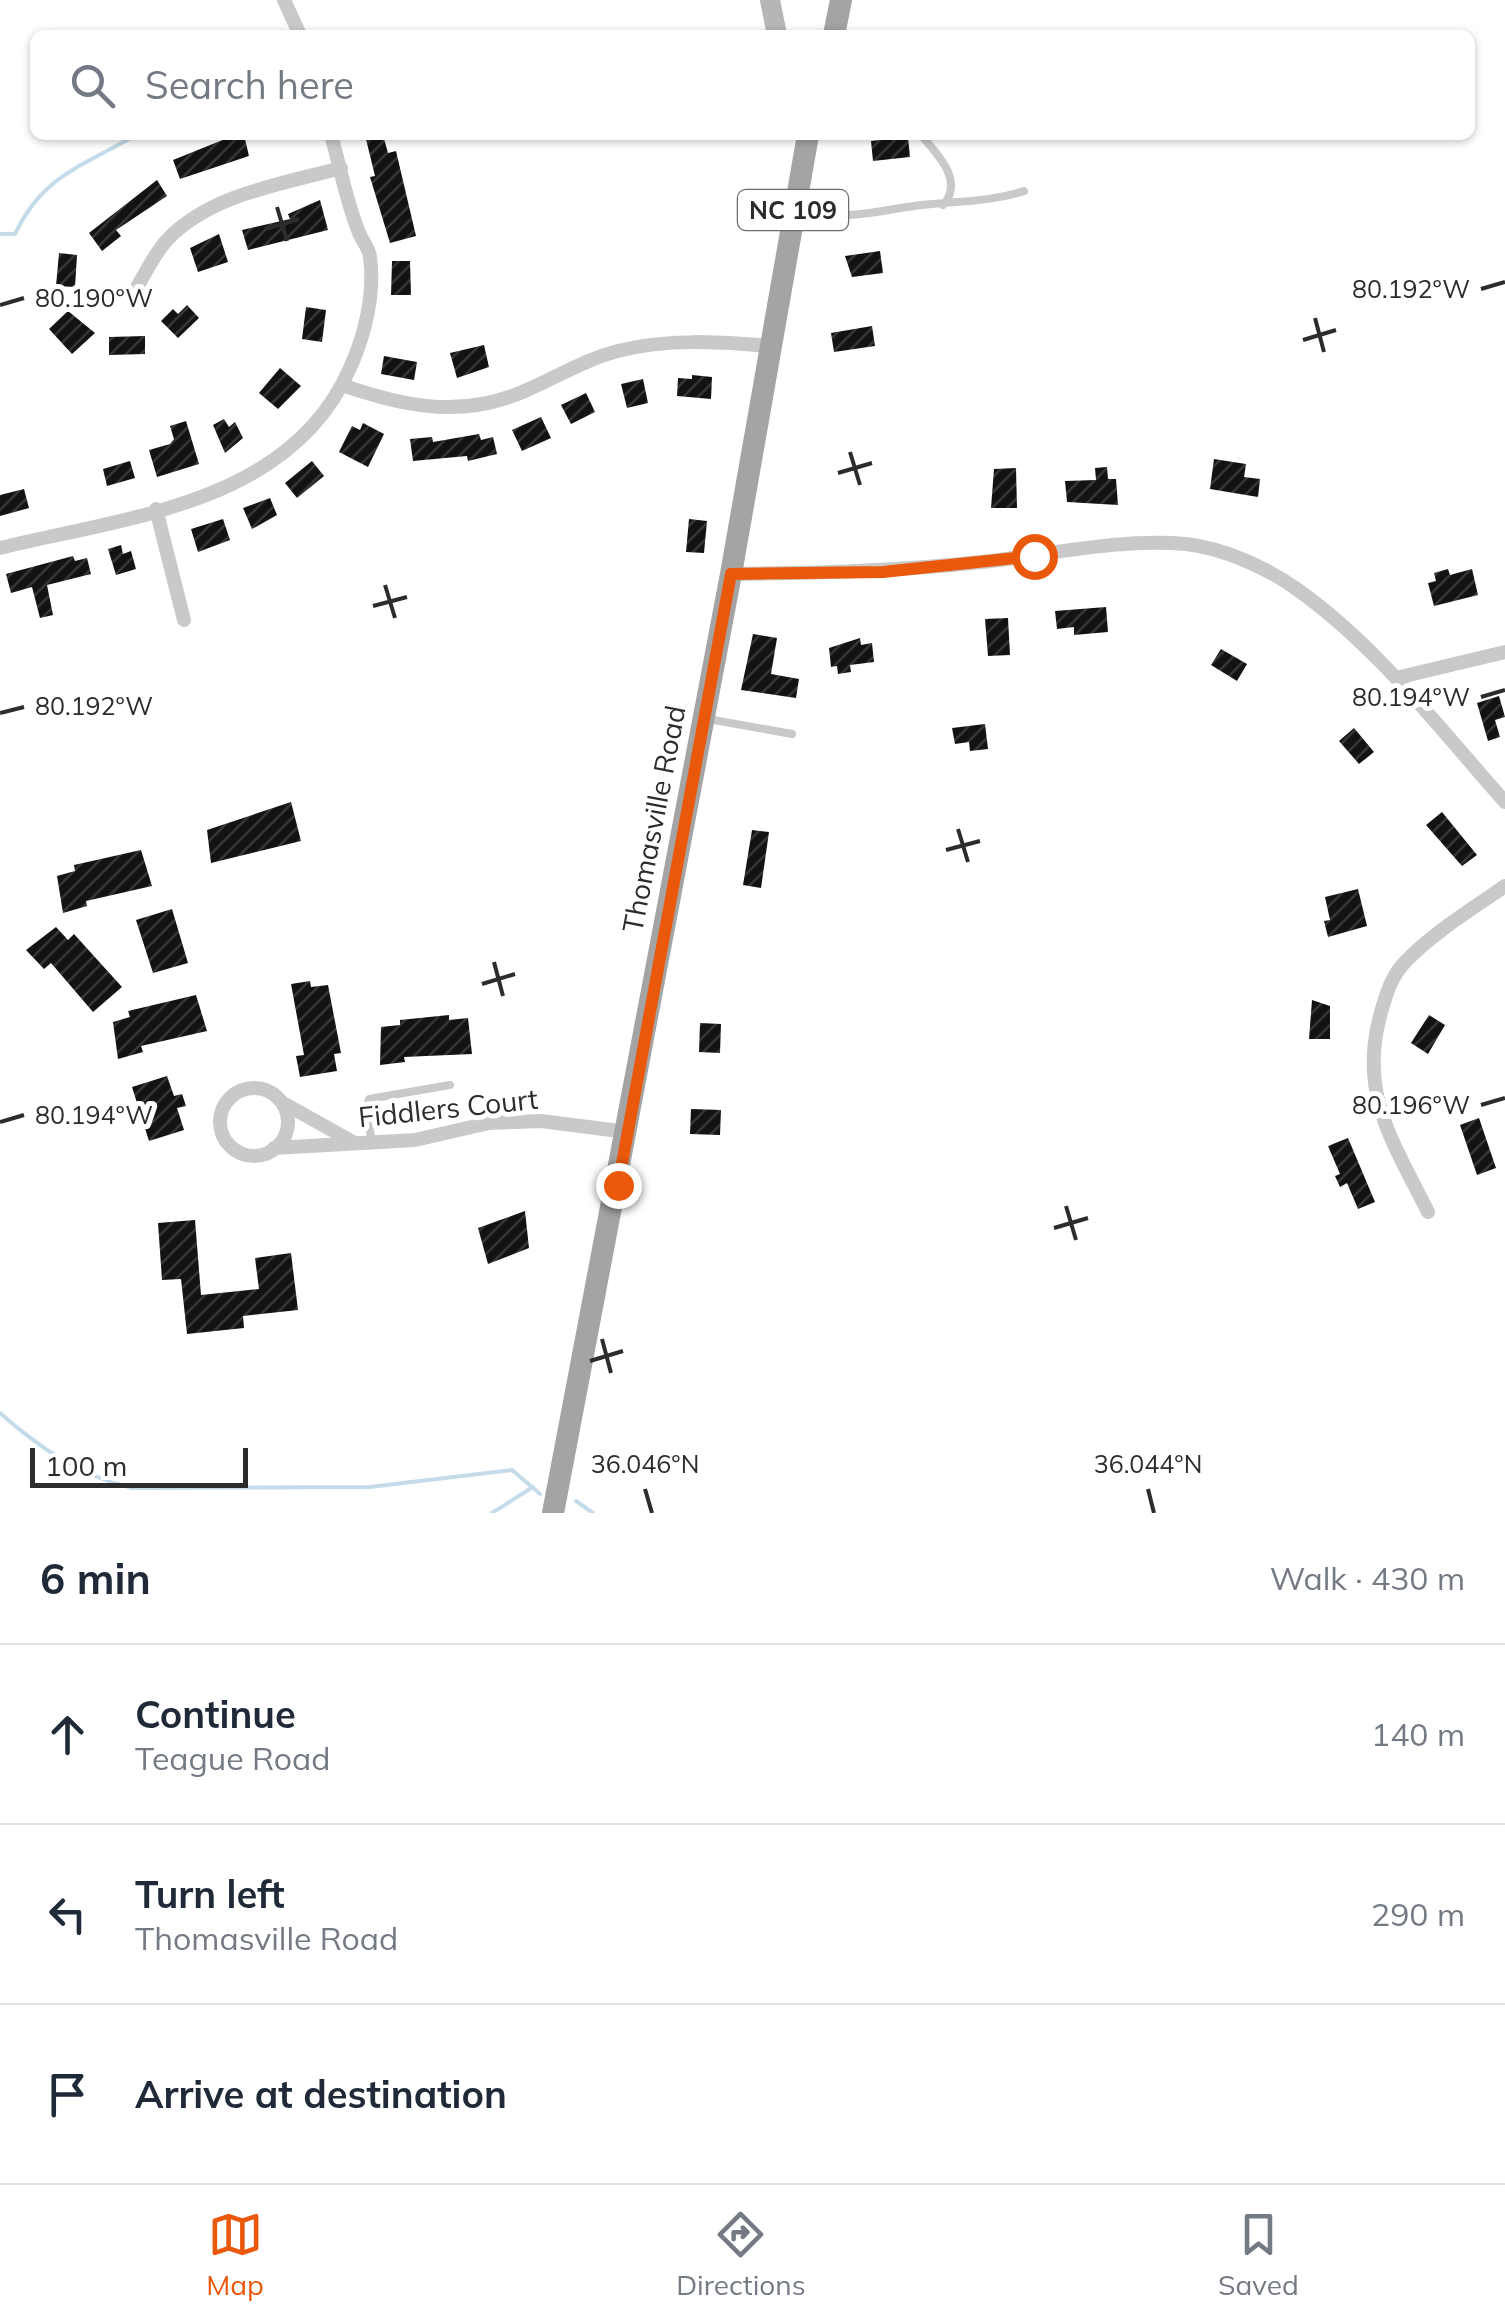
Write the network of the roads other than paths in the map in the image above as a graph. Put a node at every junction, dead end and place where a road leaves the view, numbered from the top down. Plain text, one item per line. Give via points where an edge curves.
1 (284, 0) edge
2 (770, 0) edge
3 (841, 0) edge
4 (298, 30) edge
5 (775, 30) edge
6 (835, 30) edge
7 (333, 140) edge
8 (807, 140) edge
9 (924, 140) edge
10 (341, 168) junction
11 (1024, 191) dead end
12 (943, 205) junction
13 (793, 209) junction
14 (137, 288) dead end
15 (770, 346) junction
16 (342, 385) junction
17 (156, 509) junction
18 (0, 548) edge
19 (731, 574) junction
20 (184, 620) dead end
21 (1505, 652) edge
22 (1396, 678) junction
23 (704, 719) junction
24 (792, 734) dead end
25 (1505, 802) edge
26 (1505, 886) edge
27 (450, 1085) dead end
28 (281, 1102) junction
29 (627, 1132) junction
30 (354, 1143) junction
31 (372, 1143) junction
32 (274, 1148) junction
33 (1428, 1212) dead end
34 (553, 1513) edge

1 - 4 street
2 - 5 main road
3 - 6 main road
7 - 10 street
8 - 13 main road, Thomasville Road / NC 109
9 - 12 lane via 952,180
10 - 14 street via 238,196 198,215 164,242
10 - 16 street via 358,233 370,252 371,274 363,334
11 - 12 lane
12 - 13 lane via 853,218
13 - 15 main road, Thomasville Road / NC 109
15 - 16 street via 634,348 463,408 419,407
15 - 19 main road, Thomasville Road / NC 109
16 - 17 street via 315,424 272,463 232,486
17 - 18 street
17 - 20 street
19 - 22 street via 883,572 1188,544 1245,561 1296,589
19 - 23 main road, Thomasville Road / NC 109
21 - 22 street
22 - 25 street
23 - 24 lane
23 - 29 main road, Thomasville Road / NC 109
26 - 33 street via 1405,962 1388,986 1374,1035 1372,1088
27 - 31 lane via 369,1099
28 - 30 street
28 - 32 street via 287,1130
28 - 32 street, Fiddlers Court via 270,1092 240,1090 221,1113 220,1128 238,1152 253,1156
29 - 31 street, Fiddlers Court via 524,1122
29 - 34 main road, Thomasville Road / NC 109
30 - 31 street, Fiddlers Court
30 - 32 street, Fiddlers Court

